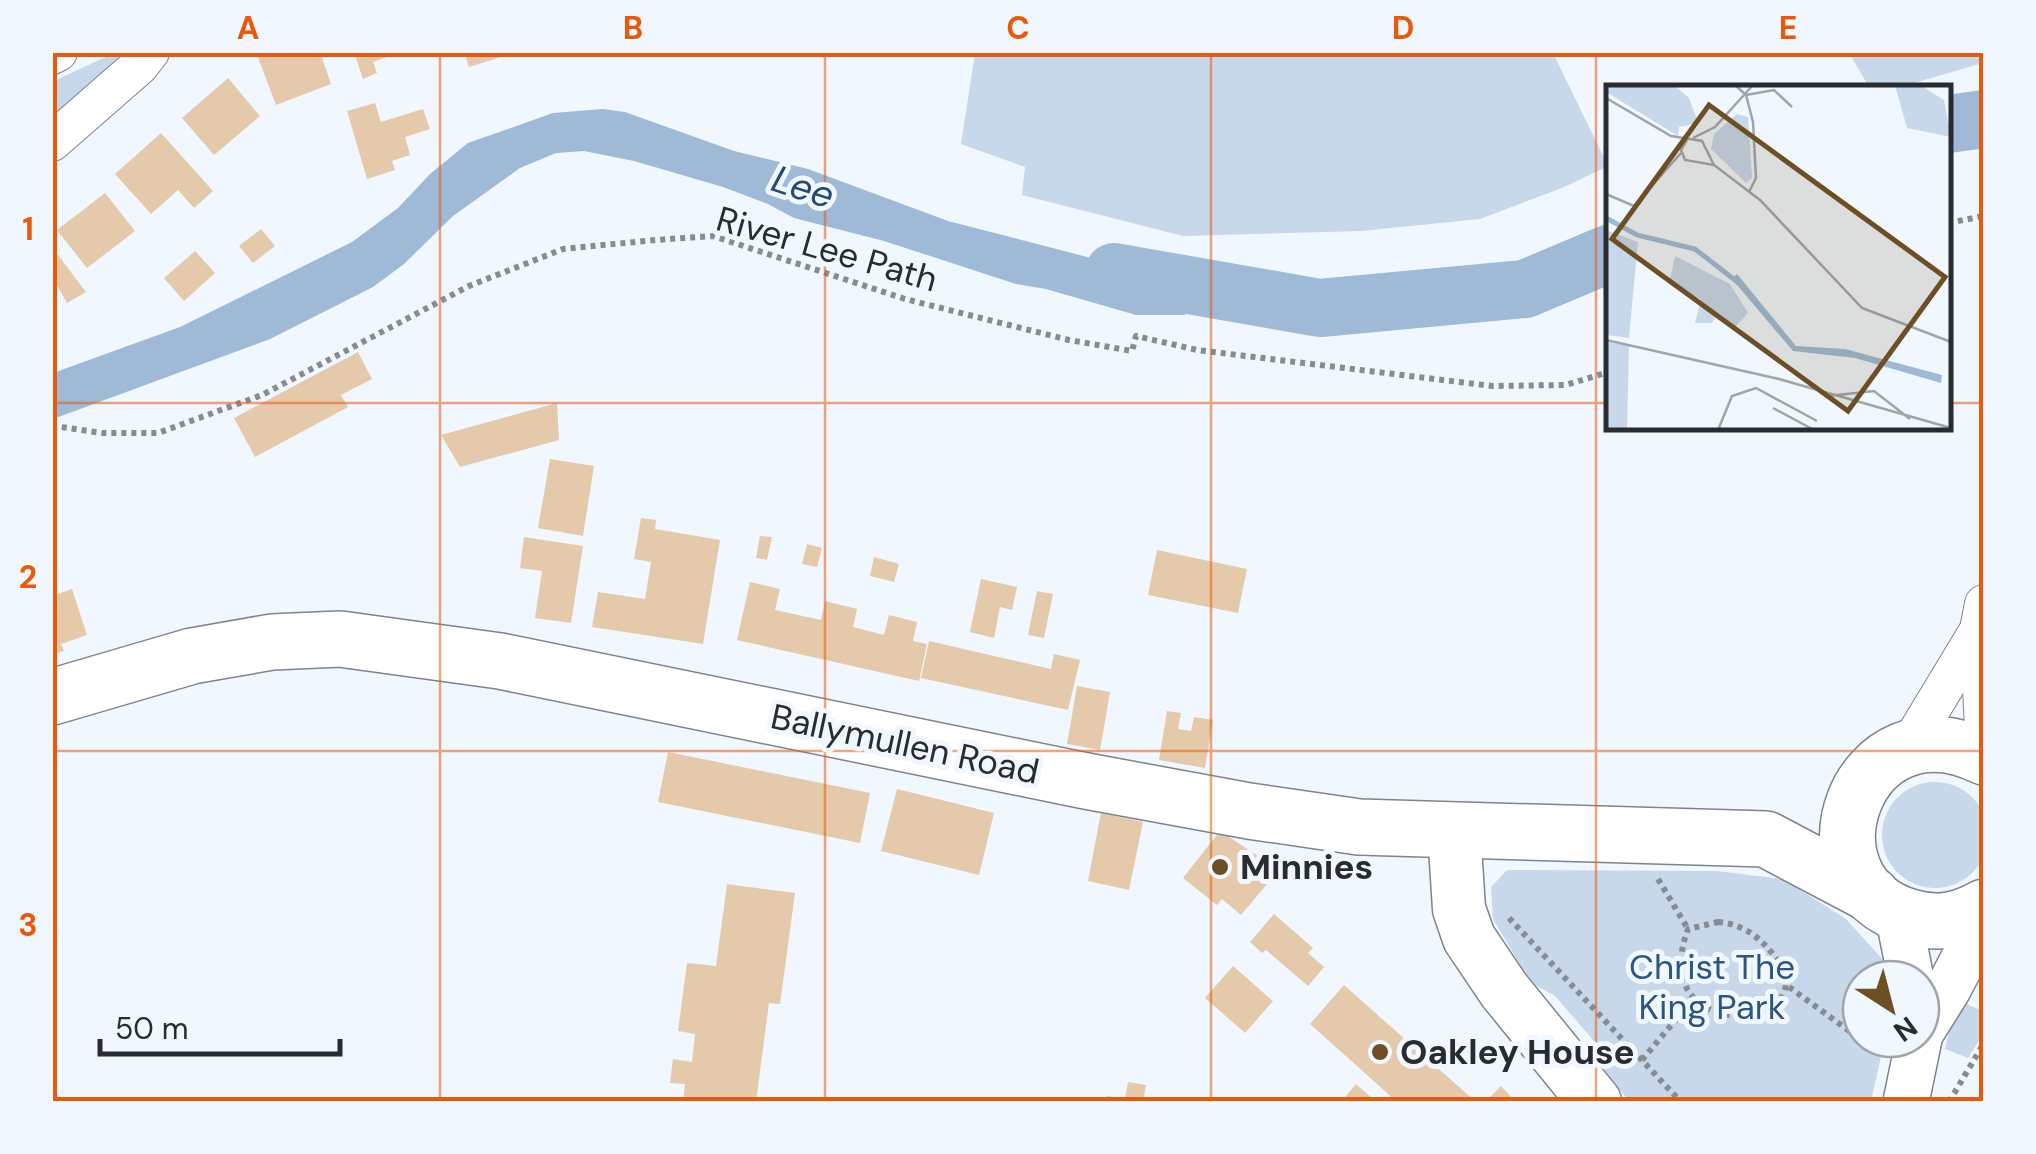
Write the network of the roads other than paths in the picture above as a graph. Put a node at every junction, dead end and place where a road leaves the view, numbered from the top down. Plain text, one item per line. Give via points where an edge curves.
1 (150, 52) edge
2 (52, 142) edge
3 (1981, 617) edge
4 (52, 697) edge
5 (1984, 726) edge
6 (1907, 749) junction
7 (1984, 757) edge
8 (1862, 783) junction
9 (1454, 831) junction
10 (1766, 839) junction
11 (1427, 900) dead end
12 (1885, 905) junction
13 (1984, 908) edge
14 (1984, 920) edge
15 (1482, 921) junction
16 (1904, 959) edge
17 (1941, 999) edge
18 (1911, 1059) edge
19 (1595, 1102) edge
20 (1906, 1102) edge

1 - 2 street
3 - 5 street
3 - 6 street
4 - 9 main road, Ballymullen Road via 192,656 340,638 500,661 1248,812
6 - 7 main road via 1945,744
6 - 8 main road
8 - 10 main road
8 - 12 main road via 1850,809 1848,848 1854,868
9 - 10 main road, Ballymullen Road
9 - 15 main road via 1459,909
10 - 12 main road
11 - 15 street
12 - 13 main road via 1926,922 1948,922
12 - 16 street
14 - 17 street
15 - 19 main road via 1504,990
18 - 20 street

